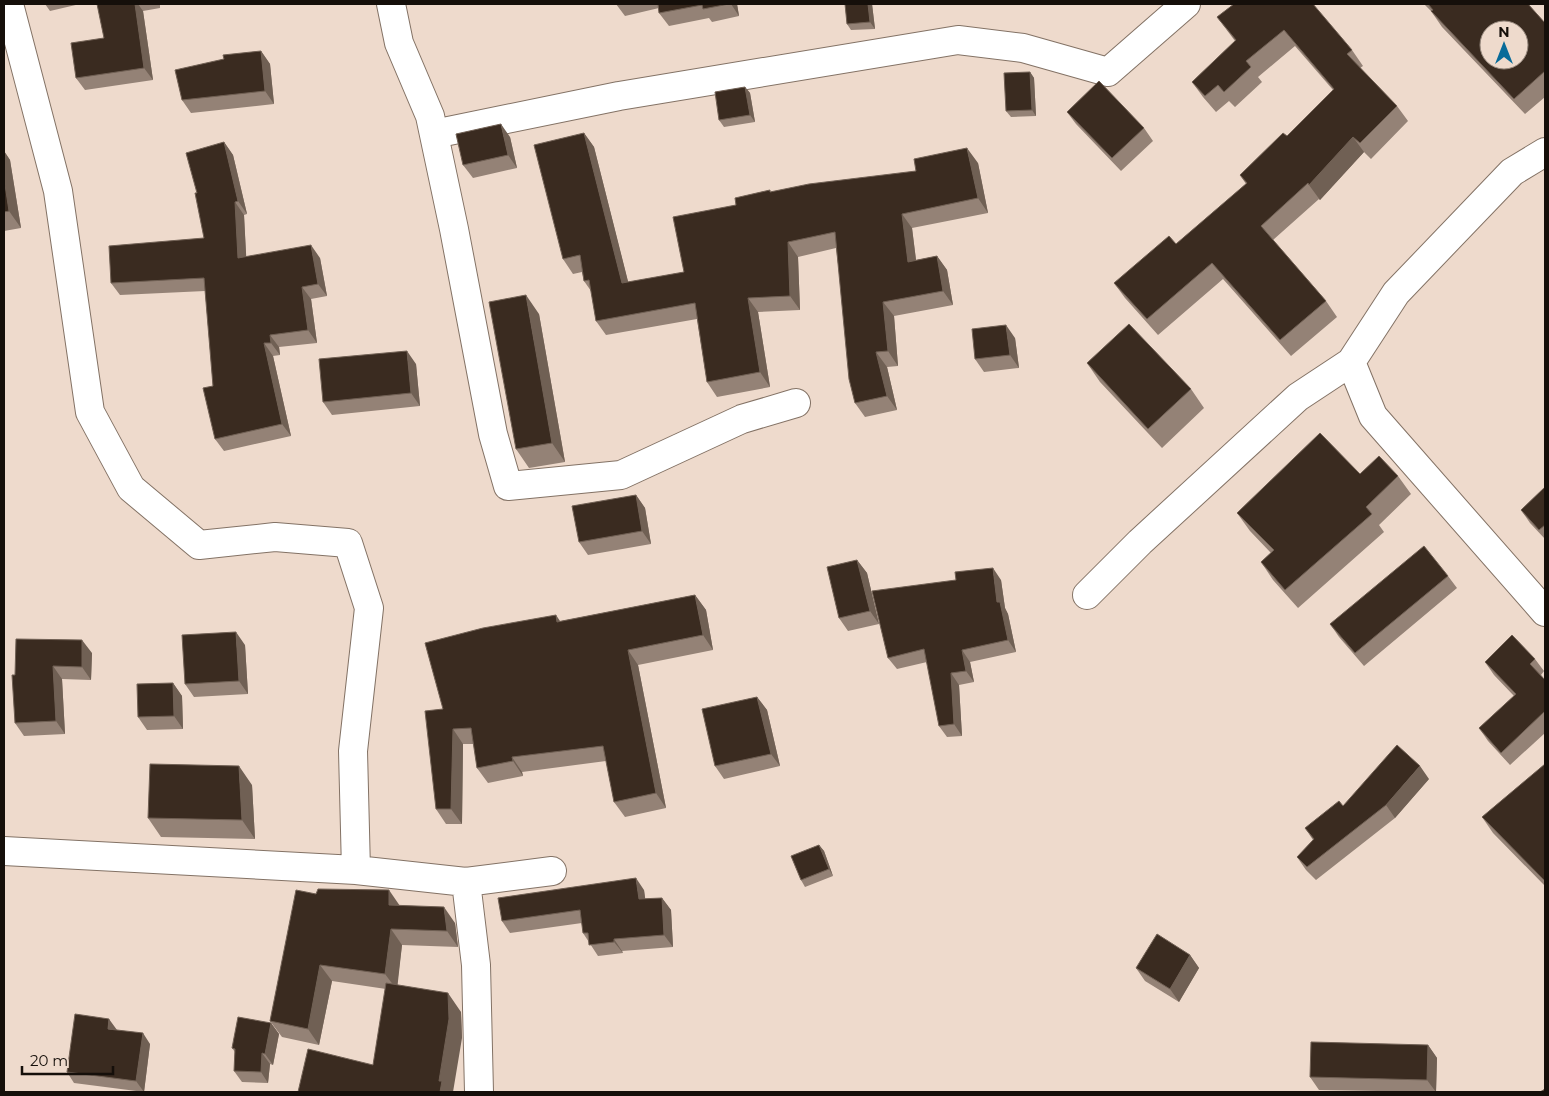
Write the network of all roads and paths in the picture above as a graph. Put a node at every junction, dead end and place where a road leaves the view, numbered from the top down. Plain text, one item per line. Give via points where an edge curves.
1 (9, 4) edge
2 (391, 4) edge
3 (1186, 4) edge
4 (434, 134) junction
5 (1545, 152) edge
6 (1350, 362) junction
7 (796, 403) dead end
8 (1087, 595) dead end
9 (1545, 612) edge
10 (4, 851) edge
11 (356, 870) junction
12 (552, 871) dead end
13 (466, 882) junction
14 (479, 1092) edge

1 - 11 street via 58,191 90,412 131,488 199,545 275,537 348,543 370,608 353,751
2 - 4 street via 399,43 430,116
3 - 4 street via 1108,72 1023,48 958,40 619,96
4 - 7 street via 493,434 508,486 621,475 742,419
5 - 6 street via 1512,172 1396,293
6 - 8 street via 1298,398 1140,542
6 - 9 street via 1373,416
10 - 11 street
11 - 13 street
12 - 13 street
13 - 14 street via 476,965

